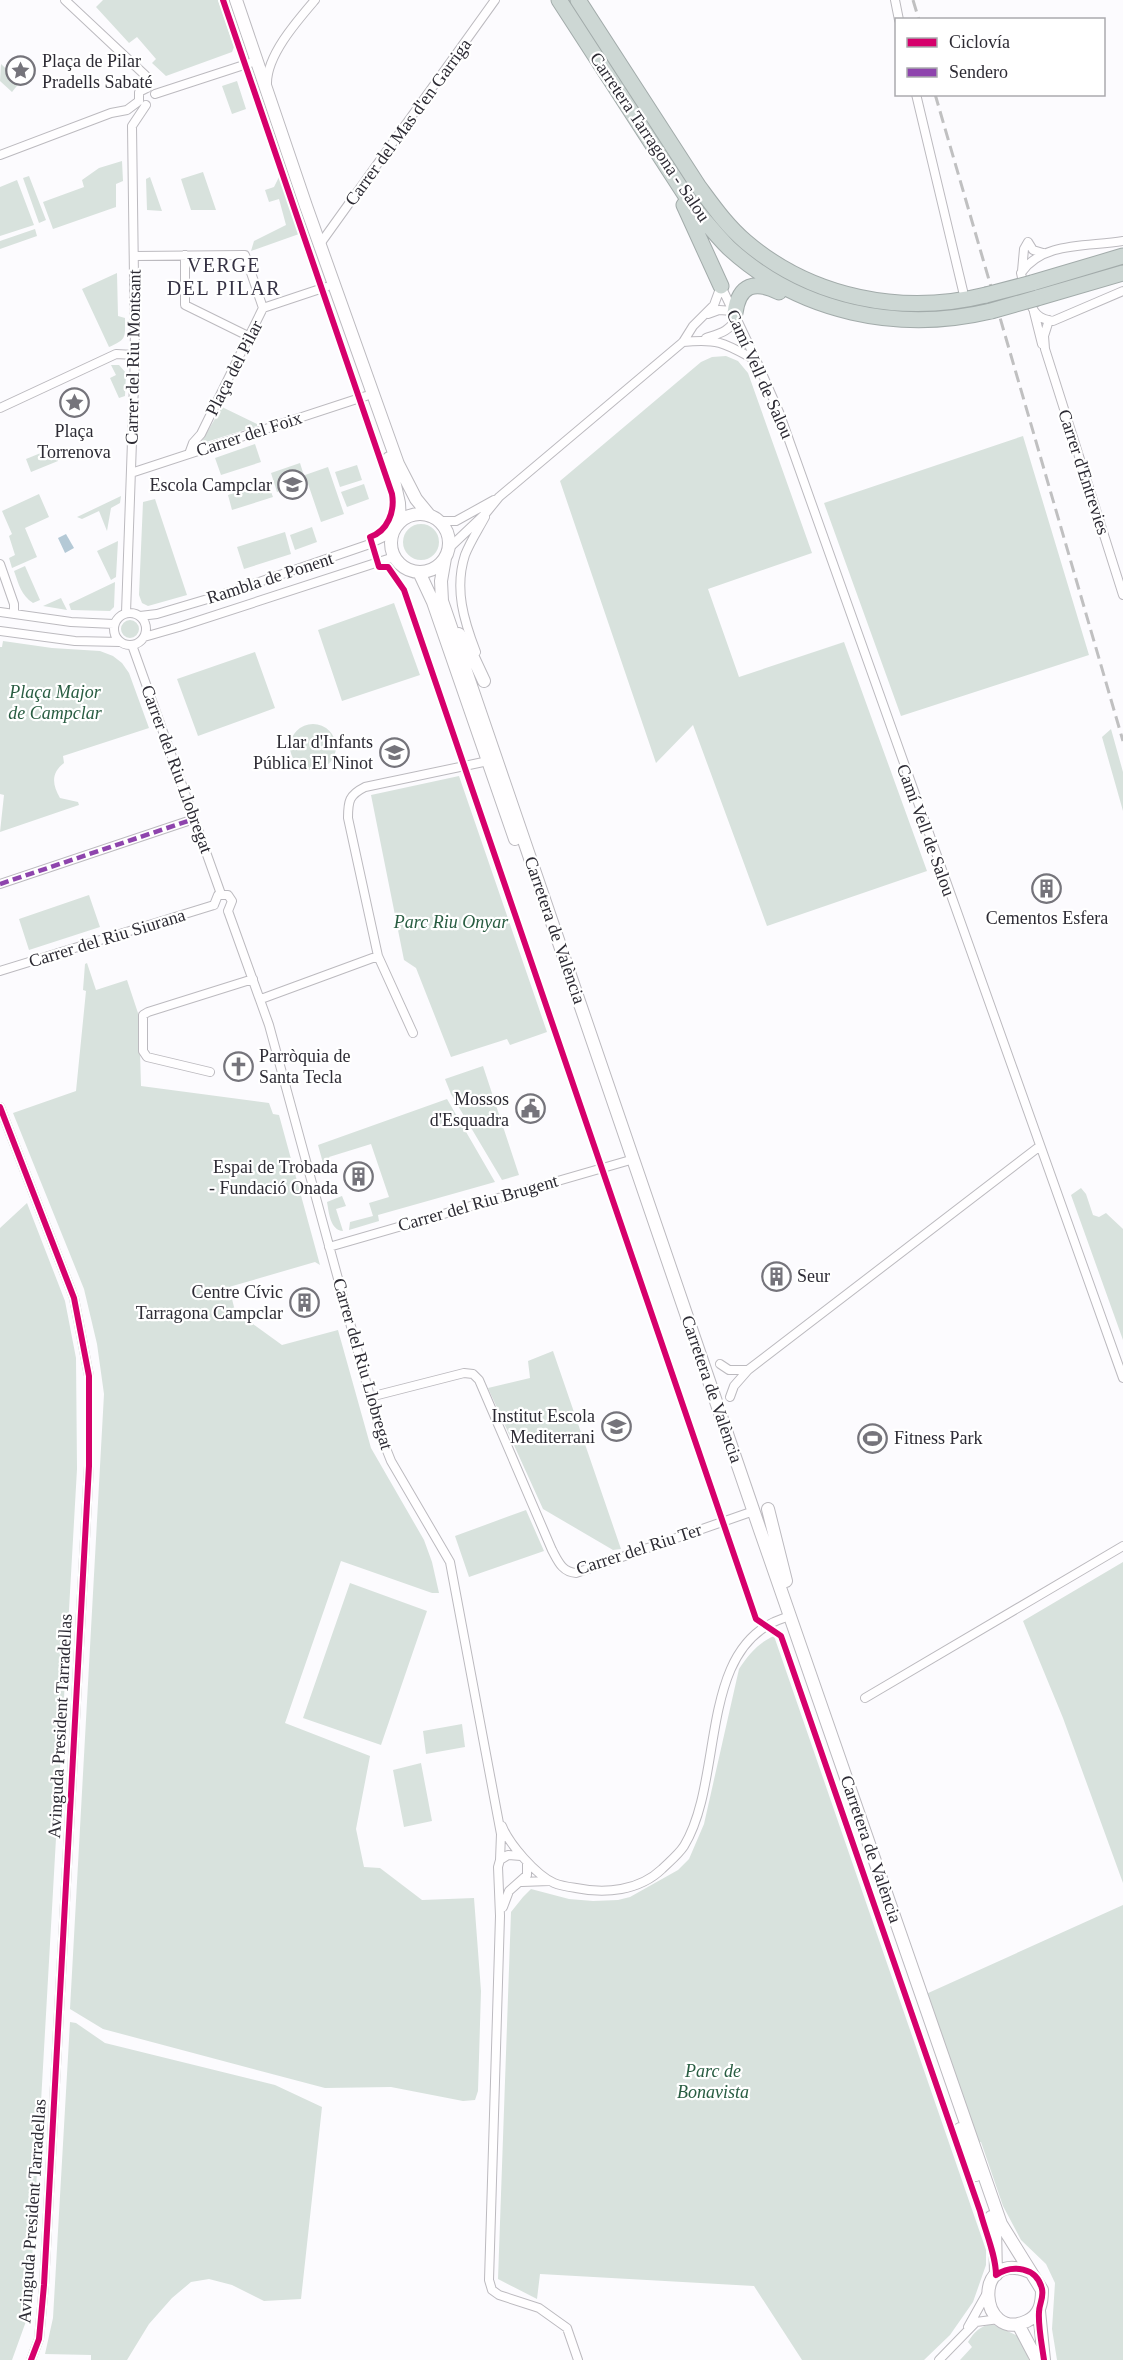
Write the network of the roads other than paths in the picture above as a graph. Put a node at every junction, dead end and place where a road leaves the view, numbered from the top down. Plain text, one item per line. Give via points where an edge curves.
1 (65, 0) edge
2 (228, 0) edge
3 (236, 0) edge
4 (315, 0) edge
5 (495, 0) edge
6 (559, 0) edge
7 (578, 0) edge
8 (895, 0) edge
9 (899, 18) edge
10 (250, 63) junction
11 (147, 88) junction
12 (267, 90) junction
13 (155, 94) junction
14 (917, 96) edge
15 (143, 103) junction
16 (0, 155) edge
17 (666, 167) junction
18 (1123, 241) edge
19 (320, 244) junction
20 (1043, 253) junction
21 (185, 255) junction
22 (134, 256) junction
23 (1118, 256) edge
24 (1123, 275) edge
25 (1026, 278) junction
26 (721, 286) junction
27 (326, 287) junction
28 (1123, 291) edge
29 (973, 295) junction
30 (819, 304) junction
31 (1035, 305) junction
32 (263, 308) junction
33 (735, 314) junction
34 (705, 315) junction
35 (1049, 320) junction
36 (250, 337) junction
37 (700, 340) junction
38 (683, 342) junction
39 (1045, 349) junction
40 (135, 355) junction
41 (758, 362) junction
42 (366, 396) junction
43 (0, 408) edge
44 (189, 454) junction
45 (131, 473) junction
46 (499, 497) junction
47 (486, 513) junction
48 (435, 519) junction
49 (398, 525) junction
50 (447, 554) junction
51 (394, 557) junction
52 (0, 564) edge
53 (419, 572) junction
54 (1123, 593) edge
55 (0, 612) edge
56 (126, 613) junction
57 (14, 614) junction
58 (140, 616) junction
59 (114, 624) junction
60 (451, 627) junction
61 (0, 631) edge
62 (144, 637) junction
63 (120, 642) junction
64 (132, 645) junction
65 (484, 681) joint
66 (488, 761) junction
67 (194, 819) junction
68 (0, 884) edge
69 (221, 894) junction
70 (214, 905) junction
71 (228, 911) junction
72 (378, 956) junction
73 (0, 971) edge
74 (253, 979) junction
75 (261, 999) junction
76 (413, 1033) dead end
77 (210, 1072) dead end
78 (0, 1107) edge
79 (1041, 1146) junction
80 (627, 1161) junction
81 (329, 1247) junction
82 (720, 1364) dead end
83 (748, 1370) junction
84 (1123, 1378) edge
85 (370, 1397) junction
86 (730, 1397) dead end
87 (768, 1509) dead end
88 (748, 1513) junction
89 (1123, 1545) edge
90 (784, 1618) junction
91 (801, 1646) junction
92 (865, 1698) dead end
93 (496, 1812) junction
94 (524, 1859) junction
95 (501, 1860) junction
96 (499, 1875) junction
97 (549, 1881) junction
98 (519, 1883) junction
99 (501, 1916) junction
100 (1030, 2272) junction
101 (996, 2275) junction
102 (987, 2293) junction
103 (1038, 2311) junction
104 (999, 2319) junction
105 (1018, 2324) junction
106 (963, 2334) junction
107 (31, 2360) edge
108 (578, 2360) edge
109 (939, 2360) edge
110 (1037, 2360) edge
111 (1044, 2360) edge

1 - 11 street via 146,76
2 - 10 main road
3 - 12 main road
4 - 12 street via 273,58
5 - 19 street, Carrer del Mas d'en Garriga
6 - 17 highway, Carretera Tarragona - Salou
7 - 29 highway, Carretera Tarragona - Salou via 699,187 747,243 807,280 840,293 900,304 945,303
8 - 9 street
10 - 13 street
10 - 27 main road
11 - 13 street
11 - 15 street via 139,92
12 - 19 main road
13 - 15 street via 154,101
14 - 29 street
15 - 16 street
15 - 22 street, Carrer del Riu Montsant via 132,126
17 - 26 highway
17 - 30 highway, Carretera Tarragona - Salou via 693,207 731,249 771,278
18 - 20 street
19 - 48 main road via 398,464 416,499
20 - 25 street via 1029,262
20 - 25 street via 1028,242 1024,249
21 - 22 street
21 - 32 street via 245,255
21 - 36 street via 185,305
22 - 40 street, Carrer del Riu Montsant
23 - 25 highway, Carretera Tarragona - Salou
24 - 31 highway via 1099,280
25 - 29 highway, Carretera Tarragona - Salou, bridge
25 - 31 street, Carrer d'Entrevies via 1026,293
26 - 33 street, Camí Vell de Salou
26 - 34 street via 719,297
27 - 32 street, Plaça del Pilar
27 - 42 main road
28 - 35 street via 1063,318
30 - 31 highway, Carretera Tarragona - Salou, bridge via 894,320 951,319
30 - 33 highway via 797,300 759,284 740,295
31 - 35 street via 1042,320
31 - 39 street, Carrer d'Entrevies via 1039,339
32 - 36 street, Plaça del Pilar
33 - 34 street via 719,310
33 - 37 street via 729,329
33 - 41 street, Camí Vell de Salou
34 - 38 street
35 - 39 street, Carrer d'Entrevies
36 - 44 street, Plaça del Pilar
37 - 38 street
37 - 41 street via 724,343
38 - 46 street
39 - 54 street, Carrer d'Entrevies
40 - 43 street via 116,354
40 - 45 street, Carrer del Riu Montsant
41 - 79 street, Camí Vell de Salou
42 - 44 street, Carrer del Foix
42 - 49 main road via 392,469
44 - 45 street, Carrer del Foix
45 - 56 street, Carrer del Riu Montsant
46 - 47 street
46 - 48 street via 456,521
47 - 50 street
47 - 65 street via 465,557 460,586 462,611
48 - 49 main road via 415,514
48 - 50 main road via 448,536
49 - 51 main road via 391,546
49 - 58 street, Rambla de Ponent via 367,545 221,595
50 - 53 main road via 432,570
50 - 60 main road, Carretera de València via 441,581 442,601
51 - 53 main road via 401,566
51 - 62 street, Rambla de Ponent
52 - 57 street
53 - 66 main road, Carretera de València via 434,602
55 - 57 street
56 - 58 street
56 - 59 street
57 - 59 street
58 - 62 street via 146,626
59 - 63 street via 115,637
60 - 65 main road via 470,651
60 - 91 main road, Carretera de València
61 - 63 street via 75,641
62 - 64 street
63 - 64 street
64 - 67 street, Carrer del Riu Llobregat
66 - 72 street via 365,787 351,796 348,818
66 - 80 main road, Carretera de València
67 - 68 street
67 - 69 street, Carrer del Riu Llobregat
69 - 70 street
69 - 71 street via 232,901
70 - 71 street via 219,911
70 - 73 street, Carrer del Riu Siurana
71 - 74 street, Carrer del Riu Llobregat
72 - 75 street
72 - 76 street
74 - 75 street, Carrer del Riu Llobregat
74 - 77 street via 143,1015 143,1051 147,1057
75 - 81 street, Carrer del Riu Llobregat
78 - 107 street, Avinguda President Tarradellas via 74,1298 89,1376 89,1466 45,2273 39,2339
79 - 83 street
79 - 84 street, Camí Vell de Salou
80 - 81 street, Carrer del Riu Brugent
80 - 88 main road, Carretera de València
81 - 85 street, Carrer del Riu Llobregat
82 - 83 street via 729,1370
83 - 86 street
85 - 88 street, Carrer del Riu Ter via 473,1374 479,1380 552,1550 569,1572 576,1573
85 - 93 street, Carrer del Riu Llobregat via 391,1461 450,1562
87 - 91 main road
88 - 90 main road, Carretera de València
89 - 92 street
90 - 97 street, Carrer del Riu Llobregat via 751,1636 733,1660 701,1802 683,1847 656,1875 626,1888 597,1892
90 - 101 main road, Carretera de València via 995,2227
91 - 100 main road, Carretera de València via 1000,2217
93 - 94 street, Carrer del Riu Llobregat via 504,1832
93 - 95 street, Carrer del Riu Llobregat
94 - 95 street via 512,1854
94 - 97 street, Carrer del Riu Llobregat
94 - 98 street via 529,1870
95 - 96 street
96 - 98 street via 507,1884
96 - 99 street
97 - 98 street, Carrer del Riu Llobregat
98 - 99 street via 504,1899
99 - 108 street via 489,2280 492,2290 500,2295 539,2308 567,2328
100 - 101 main road via 1012,2268
100 - 103 main road via 1042,2290
101 - 102 main road
102 - 104 main road via 992,2312
102 - 106 street
103 - 105 main road
103 - 111 main road
104 - 105 main road
104 - 106 street via 976,2322
105 - 110 main road
106 - 109 street

